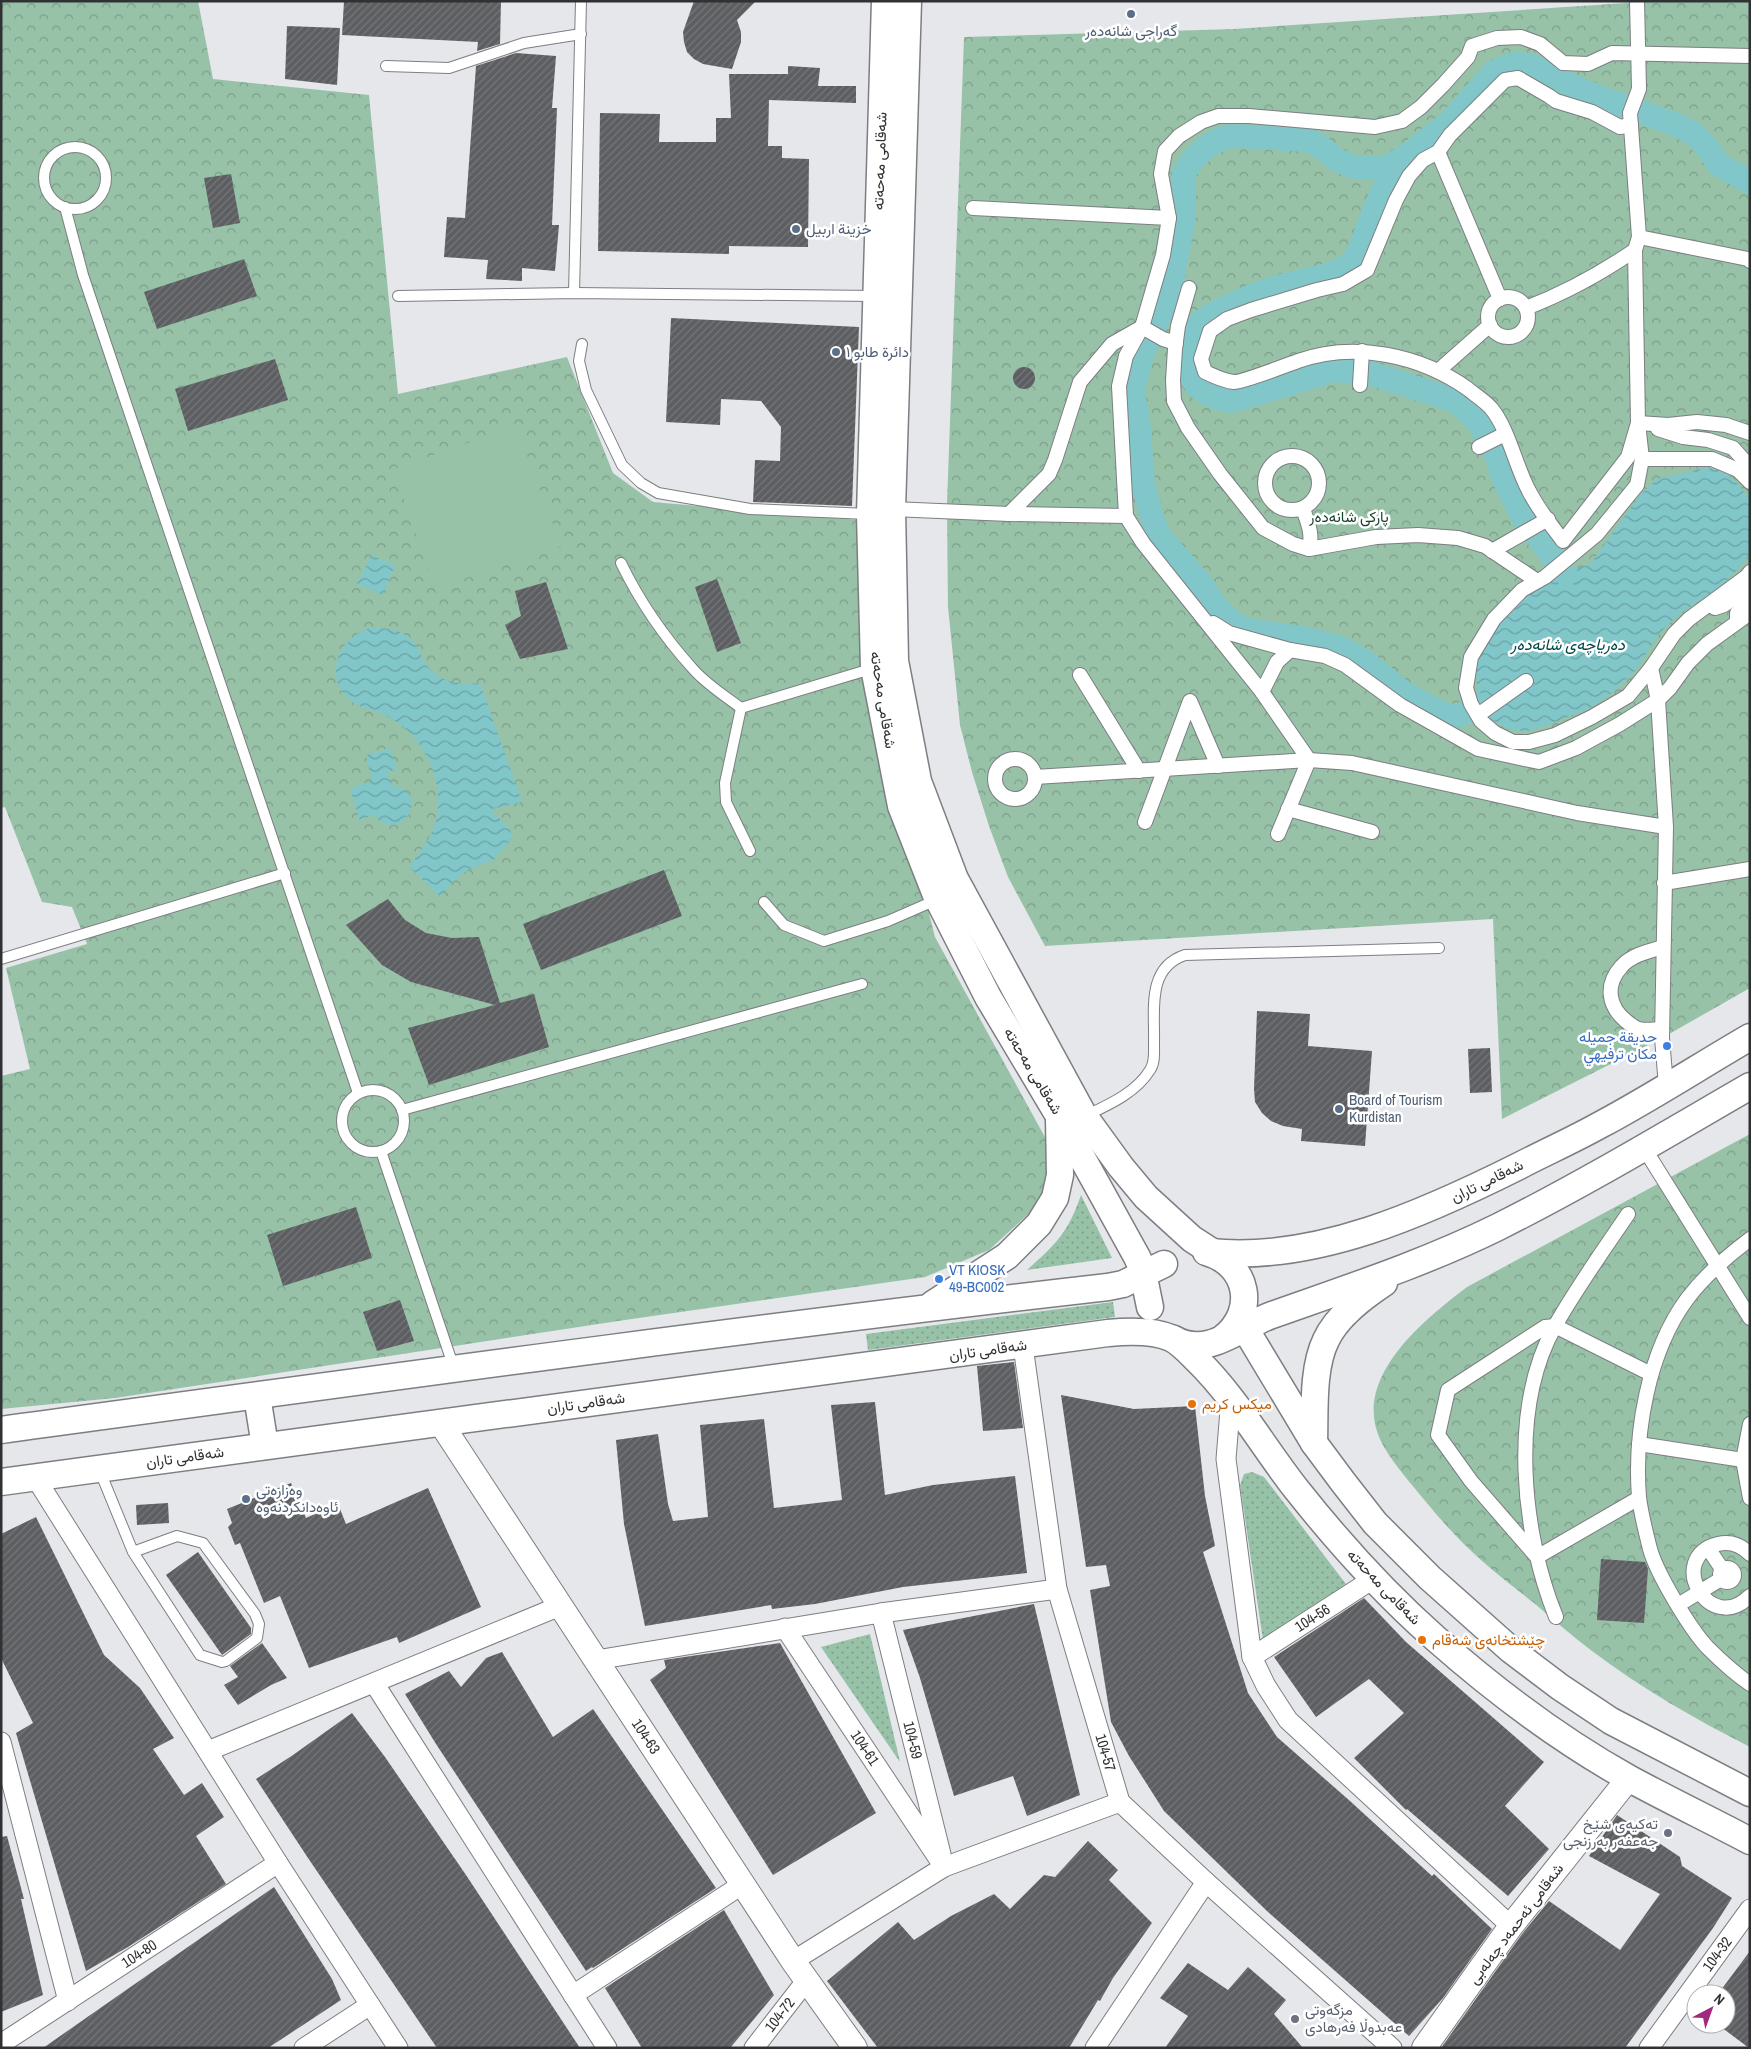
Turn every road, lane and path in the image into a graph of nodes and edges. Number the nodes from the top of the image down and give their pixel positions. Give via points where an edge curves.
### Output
1 (581, 1) edge
2 (885, 1) edge
3 (908, 1) edge
4 (1637, 1) edge
5 (581, 34) junction
6 (1638, 54) junction
7 (1750, 56) edge
8 (386, 66) dead end
9 (1630, 119) junction
10 (1438, 152) junction
11 (65, 208) junction
12 (973, 208) dead end
13 (1168, 218) junction
14 (1637, 243) junction
15 (1749, 259) edge
16 (1189, 288) dead end
17 (574, 293) junction
18 (398, 296) dead end
19 (876, 296) junction
20 (1500, 299) junction
21 (1526, 308) junction
22 (1490, 325) junction
23 (1142, 327) junction
24 (1170, 341) junction
25 (582, 344) dead end
26 (1362, 351) junction
27 (1438, 371) junction
28 (1360, 385) dead end
29 (1638, 423) junction
30 (1750, 432) edge
31 (1505, 434) junction
32 (1479, 447) dead end
33 (1642, 459) junction
34 (1750, 467) edge
35 (1750, 482) edge
36 (1303, 509) junction
37 (881, 511) junction
38 (1009, 514) junction
39 (1126, 516) junction
40 (1548, 519) junction
41 (1309, 549) junction
42 (1492, 551) junction
43 (621, 563) dead end
44 (1750, 572) edge
45 (1541, 579) junction
46 (1750, 587) edge
47 (1750, 600) edge
48 (1708, 605) junction
49 (1750, 613) edge
50 (1204, 617) junction
51 (1737, 623) junction
52 (1290, 650) junction
53 (874, 668) junction
54 (1651, 668) junction
55 (1080, 675) dead end
56 (1526, 681) dead end
57 (1262, 692) junction
58 (1658, 700) junction
59 (741, 708) junction
60 (1477, 713) junction
61 (1309, 760) junction
62 (1218, 766) junction
63 (1164, 769) junction
64 (1139, 771) junction
65 (1035, 777) dead end
66 (1288, 809) junction
67 (1145, 822) dead end
68 (1666, 827) junction
69 (1372, 832) dead end
70 (1278, 834) dead end
71 (750, 851) dead end
72 (1750, 857) edge
73 (1744, 870) edge
74 (285, 873) junction
75 (1664, 883) junction
76 (936, 895) junction
77 (764, 902) dead end
78 (1663, 947) junction
79 (1439, 948) dead end
80 (1, 959) edge
81 (862, 984) dead end
82 (1662, 1029) junction
83 (1750, 1038) edge
84 (1666, 1086) junction
85 (1750, 1086) edge
86 (358, 1093) junction
87 (402, 1110) junction
88 (1072, 1116) junction
89 (1644, 1148) junction
90 (381, 1151) junction
91 (1628, 1214) dead end
92 (1750, 1239) edge
93 (1212, 1254) junction
94 (1716, 1265) junction
95 (1410, 1266) junction
96 (1154, 1269) junction
97 (928, 1307) junction
98 (1245, 1317) junction
99 (1750, 1318) edge
100 (1555, 1326) junction
101 (1171, 1338) junction
102 (1023, 1346) junction
103 (454, 1369) junction
104 (1651, 1374) junction
105 (257, 1396) junction
106 (1231, 1398) junction
107 (440, 1422) junction
108 (1750, 1424) edge
109 (1, 1430) edge
110 (1314, 1443) junction
111 (1639, 1444) junction
112 (265, 1446) junction
113 (1742, 1460) junction
114 (98, 1468) junction
115 (35, 1477) junction
116 (1, 1482) edge
117 (1639, 1498) junction
118 (1750, 1498) edge
119 (1708, 1548) junction
120 (134, 1552) junction
121 (1750, 1554) edge
122 (1537, 1557) junction
123 (1750, 1558) edge
124 (1727, 1575) junction
125 (1373, 1579) junction
126 (1056, 1589) junction
127 (1698, 1592) junction
128 (1748, 1598) edge
129 (1678, 1605) junction
130 (560, 1606) junction
131 (882, 1612) junction
132 (1556, 1617) dead end
133 (785, 1628) junction
134 (1252, 1657) junction
135 (596, 1660) junction
136 (374, 1683) junction
137 (1750, 1684) edge
138 (1, 1742) edge
139 (208, 1751) junction
140 (1629, 1778) junction
141 (1750, 1794) edge
142 (1120, 1802) junction
143 (1750, 1841) edge
144 (278, 1863) junction
145 (944, 1867) junction
146 (1206, 1882) junction
147 (743, 1884) junction
148 (1750, 1909) edge
149 (1512, 1926) junction
150 (800, 1971) junction
151 (573, 1995) junction
152 (68, 2001) junction
153 (370, 2005) junction
154 (1, 2044) edge
155 (304, 2048) edge
156 (398, 2048) edge
157 (607, 2048) edge
158 (754, 2048) edge
159 (855, 2048) edge
160 (1095, 2048) edge
161 (1392, 2048) edge
162 (1424, 2048) edge
163 (1649, 2048) edge

1 - 5 lane
2 - 19 main road, شەقامی مەحەتە
3 - 37 main road, شەقامی مەحەتە
4 - 6 street
5 - 8 lane via 524,43 449,68
5 - 17 lane
6 - 7 street
6 - 9 street via 1639,89
6 - 13 street via 1612,53 1588,64 1563,63 1540,44 1521,37 1497,38 1472,46 1468,57 1443,86 1402,120 1375,127 1218,116 1179,136 1165,151 1161,174
9 - 10 street via 1620,127 1592,112 1556,101 1518,78 1505,80 1450,134
9 - 14 street
10 - 20 street
10 - 26 street via 1423,160 1409,176 1367,270 1343,284 1227,319 1210,331 1201,358 1205,372 1235,382 1325,354
11 - 11 lane via 84,208 93,204 104,188 106,178 100,160 84,148 65,148 56,153 45,168 45,187 50,196
11 - 74 lane via 83,275
12 - 13 street
13 - 23 street via 1163,255
14 - 15 street
14 - 21 street via 1602,272 1560,295
14 - 29 street
16 - 24 street
17 - 18 lane
17 - 19 lane
19 - 37 main road, شەقامی مەحەتە
20 - 21 street via 1512,297
20 - 22 street via 1491,308
21 - 22 street via 1528,320 1517,335 1505,337
22 - 27 street
23 - 24 street
23 - 38 street via 1112,344 1080,382 1049,474
23 - 39 street via 1126,356 1119,386
24 - 41 street via 1174,401 1188,428 1263,528
25 - 37 lane via 579,361 586,390 622,465 641,483 658,493 750,510
26 - 27 street
26 - 28 street
27 - 31 street via 1490,407
29 - 30 street via 1668,425 1697,422
29 - 33 street
29 - 34 street via 1733,448
29 - 40 street via 1628,457 1563,541
31 - 32 street
31 - 40 street via 1528,490
33 - 35 street via 1712,459 1738,470
33 - 45 street via 1638,485 1597,534
36 - 36 street via 1285,510 1269,499 1265,480 1267,471 1281,458 1299,456 1318,473 1319,490 1310,505
36 - 41 street via 1312,539
37 - 38 street
37 - 53 main road, شەقامی مەحەتە
37 - 88 main road, شەقامی مەحەتە via 895,662 918,781 955,878
38 - 39 street
39 - 50 street via 1143,543
40 - 42 street
41 - 42 street via 1376,537 1418,535 1458,538
42 - 45 street
43 - 59 lane via 666,635 694,670
44 - 48 street
45 - 60 street via 1508,603 1494,619 1472,657 1466,688
46 - 48 street via 1716,609
47 - 51 street via 1737,613
48 - 54 street via 1674,634
49 - 51 street
50 - 52 street via 1229,633
50 - 57 street
51 - 58 street via 1707,644
52 - 57 street via 1277,662
52 - 58 street via 1325,656 1345,665 1400,705 1478,749 1539,762 1576,748
53 - 59 lane
53 - 76 main road, شەقامی مەحەتە via 901,806
54 - 58 street
54 - 60 street via 1628,696 1555,735 1529,742 1513,742 1495,733
55 - 64 street
56 - 60 street
57 - 61 street
58 - 68 street
59 - 71 lane via 725,783 726,802
61 - 62 street
61 - 66 street
61 - 68 street via 1352,763 1577,813
62 - 63 street
62 - 63 street via 1190,701
63 - 64 street
63 - 67 street
64 - 65 street
66 - 69 street
66 - 70 street
68 - 75 street
72 - 73 street
73 - 75 street
74 - 80 lane
74 - 86 lane
75 - 78 street
76 - 77 lane via 927,904 888,921 824,941 784,925
76 - 88 main road, شەقامی مەحەتە via 988,997
78 - 82 street
78 - 82 street via 1645,952 1622,966 1609,996 1612,1006 1631,1026 1644,1030
79 - 88 lane via 1186,955 1177,958 1162,970 1155,988 1151,1070 1134,1089 1112,1103
81 - 87 lane
82 - 84 street
83 - 84 main road, شەقامی تاران
84 - 93 main road, شەقامی تاران via 1600,1125 1420,1213 1326,1242 1254,1254
85 - 89 main road
86 - 87 lane via 378,1090 388,1094
86 - 90 lane via 344,1108 342,1118 346,1137 361,1150
87 - 90 lane via 404,1120 398,1140
88 - 93 main road, شەقامی مەحەتە via 1182,1232
88 - 96 main road, شەقامی مەحەتە via 1137,1257
88 - 97 main road via 1055,1198 1039,1224 1007,1256
89 - 94 street
89 - 95 main road via 1498,1226
90 - 103 lane
91 - 100 street
92 - 94 street
93 - 96 main road via 1185,1252
93 - 98 main road via 1234,1270 1242,1284
94 - 99 street
94 - 104 street via 1687,1299 1671,1326
95 - 98 main road via 1270,1316
95 - 110 main road via 1366,1295 1335,1324 1326,1340 1318,1360
96 - 97 main road via 1123,1284 1108,1287
96 - 101 main road, شەقامی مەحەتە via 1150,1306 1155,1321
97 - 103 main road
98 - 101 main road via 1223,1338 1209,1344 1193,1346
98 - 110 main road via 1264,1363
100 - 104 street
100 - 122 street via 1533,1380 1524,1445 1524,1473
100 - 122 street via 1545,1328 1448,1390 1438,1435 1471,1481
101 - 102 main road, شەقامی تاران via 1124,1331
101 - 106 main road, شەقامی مەحەتە via 1200,1362
102 - 107 main road, شەقامی تاران
102 - 126 street, 104-57
103 - 105 main road
104 - 111 street
105 - 109 main road
105 - 112 main road
106 - 125 main road, شەقامی مەحەتە via 1295,1488
106 - 134 street via 1226,1460
107 - 112 main road, شەقامی تاران
107 - 130 street, 104-63
108 - 113 street
110 - 141 main road via 1375,1523 1430,1578 1512,1650 1611,1721
111 - 113 street
111 - 117 street
112 - 114 main road, شەقامی تاران
113 - 118 street
114 - 115 main road, شەقامی تاران
114 - 120 lane
115 - 116 main road, شەقامی تاران
115 - 139 street
117 - 122 street
117 - 129 street via 1651,1550
119 - 121 street via 1727,1542
119 - 124 street
119 - 127 street via 1699,1556 1693,1571
120 - 120 lane via 200,1655 226,1661 257,1638 259,1624 255,1614 203,1543 177,1536
122 - 132 street
123 - 124 street
124 - 127 street
124 - 128 street
125 - 134 street, 104-56
125 - 140 main road, شەقامی مەحەتە via 1501,1694 1560,1736
126 - 131 street
126 - 142 street, 104-57
127 - 128 street via 1718,1607 1734,1606
127 - 129 street
129 - 137 street via 1708,1648
130 - 135 street, 104-63
130 - 136 street
131 - 133 street
131 - 145 street, 104-59
133 - 135 street
133 - 145 street, 104-61
134 - 149 street via 1288,1720
135 - 147 street, 104-63
136 - 139 street
136 - 151 street
138 - 152 street
139 - 144 street
140 - 143 main road, شەقامی مەحەتە
140 - 149 street, شەقامی ئەحمەد چەلەبی
142 - 145 street, 104-72
142 - 146 street
144 - 152 street, 104-80
144 - 153 street
145 - 150 street, 104-72
146 - 160 street
146 - 161 street
147 - 150 street, 104-63
147 - 151 street
148 - 163 street, 104-32
149 - 162 street, شەقامی ئەحمەد چەلەبی
150 - 158 street, 104-72
150 - 159 street, 104-63
151 - 157 street
152 - 154 street, 104-80
153 - 155 street
153 - 156 street

